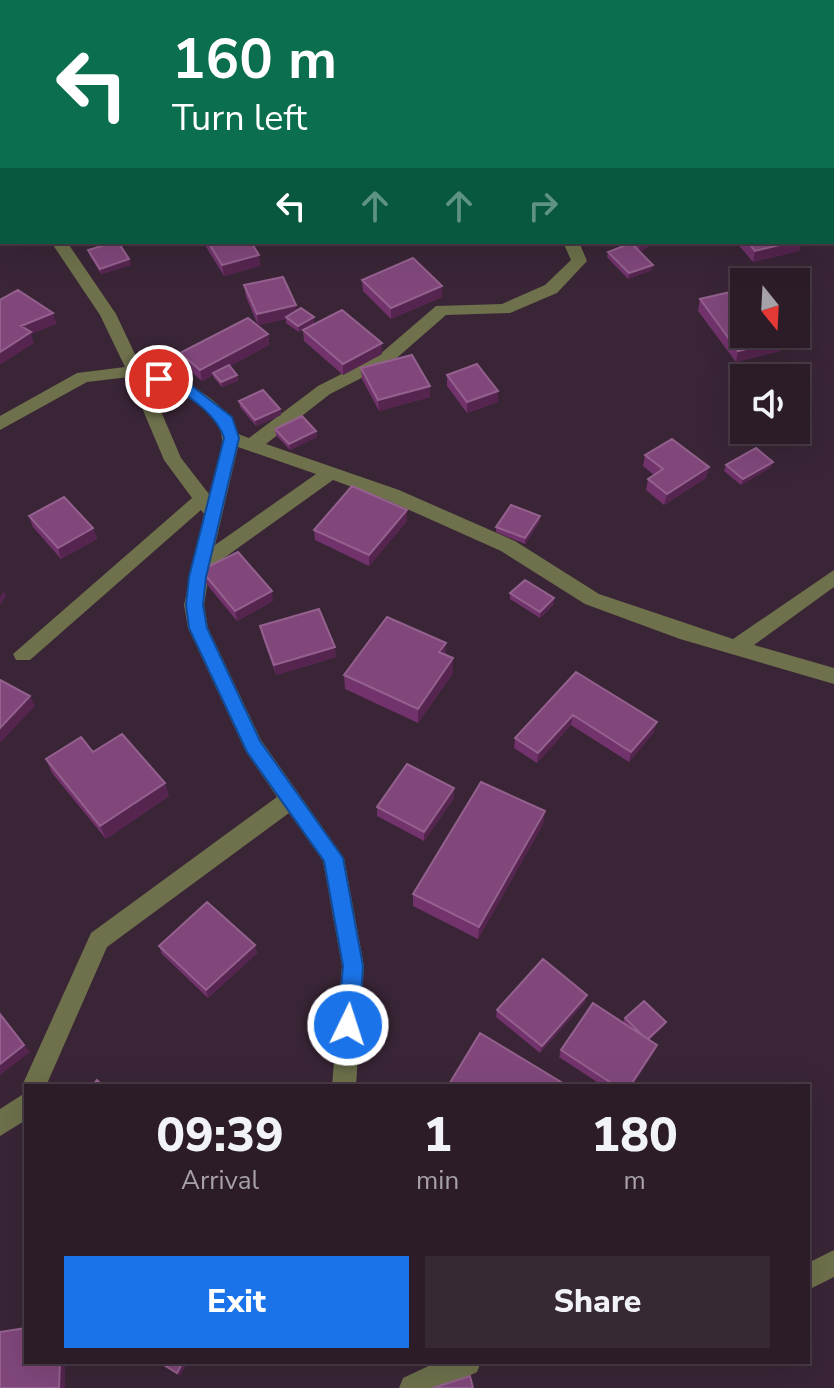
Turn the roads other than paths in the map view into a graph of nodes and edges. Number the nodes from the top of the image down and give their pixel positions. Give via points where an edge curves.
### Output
1 (60, 244) edge
2 (572, 244) edge
3 (135, 371) junction
4 (0, 424) edge
5 (231, 438) junction
6 (252, 445) junction
7 (329, 474) junction
8 (208, 506) junction
9 (201, 564) junction
10 (834, 577) edge
11 (735, 648) junction
12 (23, 654) dead end
13 (834, 676) edge
14 (291, 799) junction
15 (35, 1084) edge
16 (344, 1084) edge
17 (24, 1106) edge
18 (0, 1124) edge
19 (834, 1263) edge
20 (810, 1276) edge
21 (463, 1364) edge
22 (413, 1388) edge

1 - 3 street via 108,314
2 - 6 street via 579,261 551,289 504,309 442,310 385,359 324,390
3 - 4 street via 83,377
3 - 5 street via 183,387 214,408 227,421
3 - 8 street via 173,460
5 - 6 street
5 - 8 street
6 - 7 street
7 - 9 street
7 - 11 street via 393,495 508,546 592,599
8 - 9 street
8 - 12 street
9 - 14 street via 194,605 198,628 253,746
10 - 11 street
11 - 13 street
14 - 15 street via 99,940
14 - 16 street via 333,858 353,966
17 - 18 street
19 - 20 street
21 - 22 street

